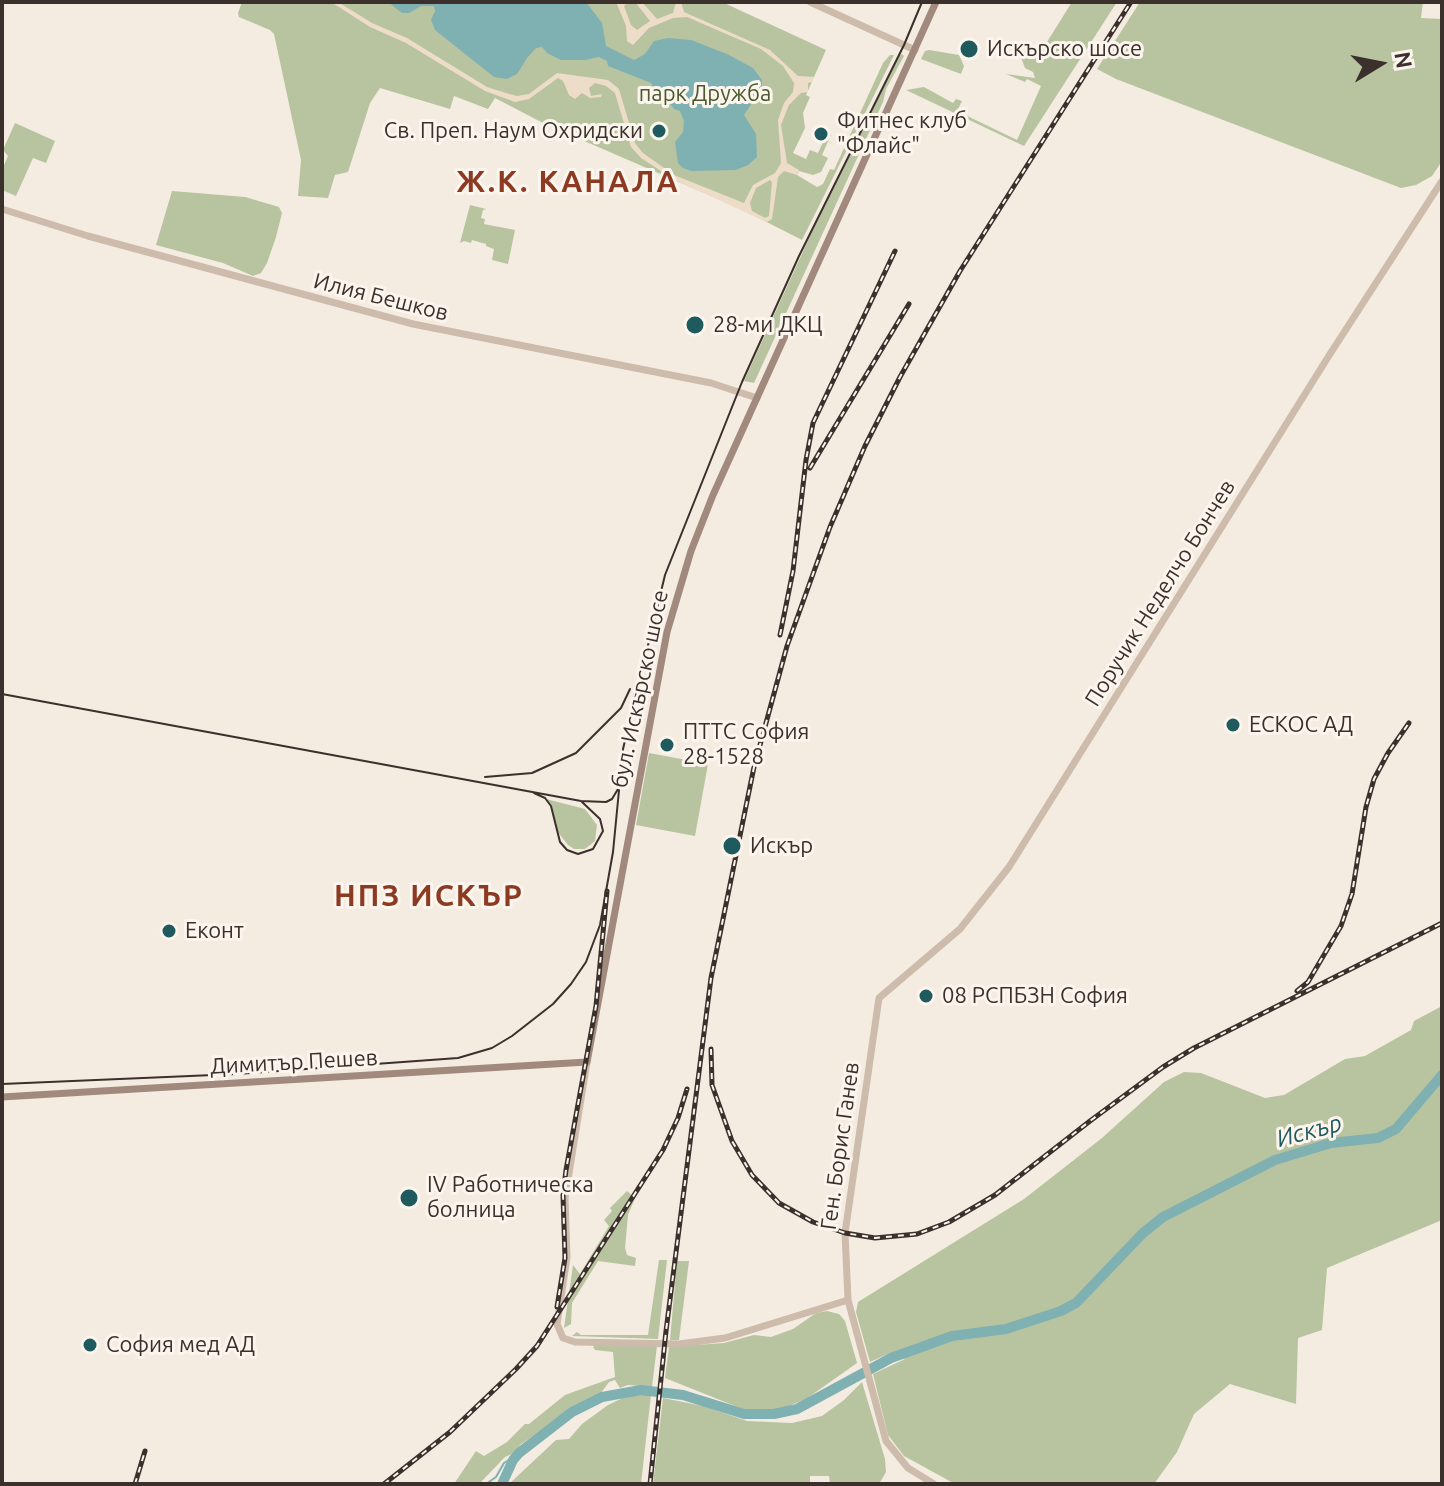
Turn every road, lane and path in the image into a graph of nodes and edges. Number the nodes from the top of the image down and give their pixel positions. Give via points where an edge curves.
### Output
1 (810, 2) edge
2 (936, 2) edge
3 (915, 50) junction
4 (1442, 181) edge
5 (2, 209) edge
6 (757, 398) junction
7 (879, 998) joint
8 (587, 1062) junction
9 (2, 1097) edge
10 (848, 1300) junction
11 (934, 1484) edge

1 - 3 street
2 - 3 main road, бул. Искърско шосе
3 - 6 main road, бул. Искърско шосе
4 - 7 street, Поручик Неделчо Бончев via 1009,867 960,929
5 - 6 street, Илия Бешков via 403,322 702,381
6 - 8 main road, бул. Искърско шосе via 691,551 667,632
7 - 10 street, Ген. Борис Ганев via 845,1233
8 - 9 main road, Димитър Пешев
8 - 10 street, бул. Искърско шосе via 566,1187 567,1257 557,1324 563,1338 725,1338
10 - 11 street, Ген. Борис Ганев via 886,1441 899,1460

